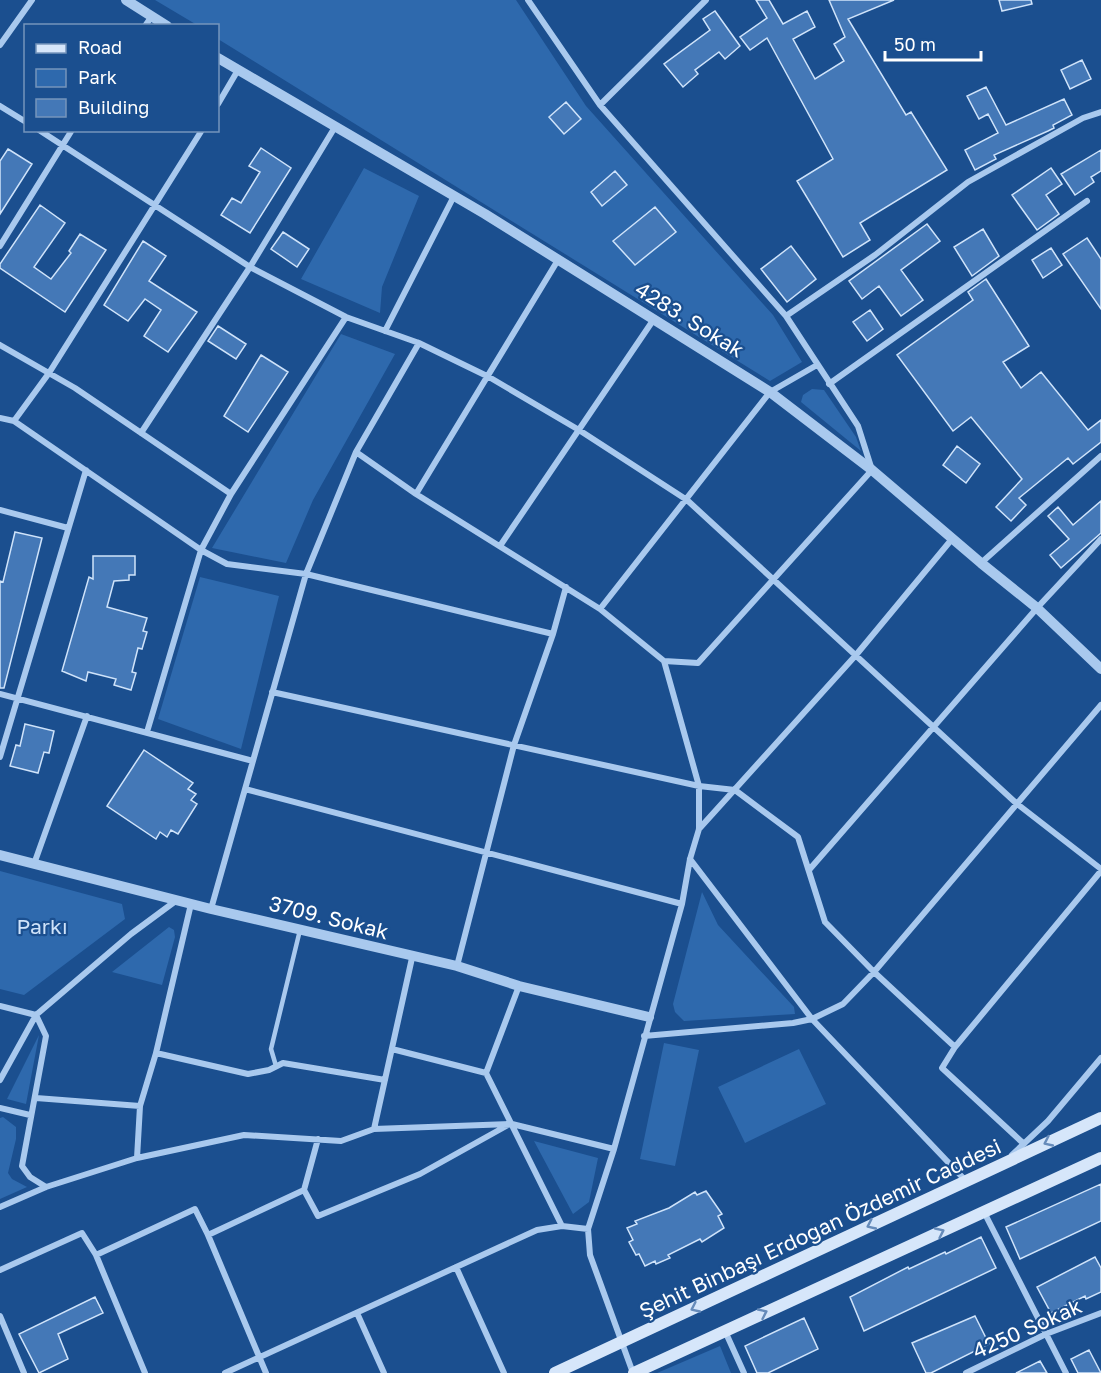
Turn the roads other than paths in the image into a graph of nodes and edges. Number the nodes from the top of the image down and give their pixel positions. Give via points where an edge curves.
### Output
1 (32, 0) edge
2 (126, 0) edge
3 (528, 0) edge
4 (706, 0) edge
5 (148, 21) edge
6 (0, 45) edge
7 (219, 59) edge
8 (238, 70) junction
9 (219, 102) edge
10 (600, 105) junction
11 (0, 106) edge
12 (1101, 112) edge
13 (24, 121) edge
14 (335, 127) junction
15 (42, 132) edge
16 (71, 132) edge
17 (201, 132) edge
18 (62, 145) junction
19 (454, 196) junction
20 (1087, 201) dead end
21 (156, 206) junction
22 (0, 246) edge
23 (558, 260) junction
24 (250, 267) junction
25 (786, 316) junction
26 (346, 317) junction
27 (654, 319) junction
28 (385, 331) junction
29 (419, 343) junction
30 (0, 345) edge
31 (817, 365) junction
32 (49, 373) junction
33 (489, 376) junction
34 (829, 384) junction
35 (770, 392) junction
36 (0, 418) edge
37 (14, 421) junction
38 (579, 430) junction
39 (141, 433) junction
40 (356, 452) junction
41 (1101, 456) edge
42 (86, 470) junction
43 (872, 470) junction
44 (416, 494) junction
45 (231, 495) junction
46 (687, 500) junction
47 (0, 510) edge
48 (68, 528) junction
49 (952, 539) junction
50 (1101, 539) edge
51 (500, 546) junction
52 (201, 550) junction
53 (981, 563) junction
54 (306, 574) junction
55 (772, 578) junction
56 (566, 587) junction
57 (1037, 608) junction
58 (600, 609) junction
59 (553, 634) junction
60 (856, 655) junction
61 (664, 661) junction
62 (1101, 669) edge
63 (272, 692) junction
64 (0, 694) edge
65 (16, 697) junction
66 (1101, 705) edge
67 (87, 716) junction
68 (935, 728) junction
69 (147, 732) junction
70 (514, 745) junction
71 (0, 757) edge
72 (253, 761) junction
73 (699, 786) junction
74 (245, 789) junction
75 (735, 790) junction
76 (1016, 803) junction
77 (699, 829) junction
78 (487, 854) junction
79 (0, 855) edge
80 (690, 859) junction
81 (34, 864) junction
82 (809, 870) junction
83 (1101, 870) edge
84 (177, 900) junction
85 (191, 904) junction
86 (682, 904) junction
87 (211, 909) junction
88 (300, 930) junction
89 (412, 957) junction
90 (457, 966) junction
91 (874, 972) junction
92 (519, 986) junction
93 (0, 1006) edge
94 (36, 1016) junction
95 (649, 1017) junction
96 (812, 1019) junction
97 (644, 1035) junction
98 (955, 1047) junction
99 (392, 1049) junction
100 (156, 1053) junction
101 (1101, 1058) edge
102 (276, 1066) junction
103 (486, 1073) junction
104 (0, 1080) edge
105 (385, 1080) junction
106 (36, 1098) junction
107 (140, 1106) junction
108 (0, 1108) edge
109 (30, 1115) junction
110 (1101, 1118) edge
111 (512, 1124) junction
112 (374, 1129) junction
113 (318, 1139) junction
114 (1024, 1144) junction
115 (614, 1149) junction
116 (137, 1158) junction
117 (1101, 1158) edge
118 (1002, 1164) junction
119 (966, 1181) junction
120 (46, 1187) junction
121 (304, 1190) junction
122 (0, 1207) edge
123 (984, 1212) junction
124 (562, 1226) junction
125 (588, 1229) junction
126 (208, 1235) junction
127 (96, 1255) junction
128 (456, 1267) junction
129 (0, 1270) edge
130 (357, 1312) junction
131 (1101, 1313) edge
132 (0, 1316) edge
133 (725, 1331) junction
134 (1046, 1334) junction
135 (622, 1342) junction
136 (259, 1357) junction
137 (24, 1373) edge
138 (145, 1373) edge
139 (225, 1373) edge
140 (266, 1373) edge
141 (384, 1373) edge
142 (504, 1373) edge
143 (555, 1373) edge
144 (634, 1373) edge
145 (744, 1373) edge
146 (966, 1373) edge
147 (1066, 1373) edge

1 - 6 street
2 - 5 street
3 - 10 street
4 - 10 street
7 - 8 street, 4283. Sokak
8 - 9 street
8 - 14 street, 4283. Sokak
10 - 25 street
11 - 13 street
12 - 25 street via 1083,118 968,182 875,255
14 - 19 street, 4283. Sokak
14 - 24 street
15 - 18 street
16 - 18 street
17 - 21 street
18 - 21 street
18 - 22 street
19 - 23 street, 4283. Sokak
19 - 28 street
20 - 34 street
21 - 24 street
21 - 32 street
23 - 27 street, 4283. Sokak
23 - 33 street
24 - 26 street
24 - 39 street
25 - 31 street
26 - 28 street
26 - 45 street
27 - 35 street, 4283. Sokak
27 - 38 street
28 - 29 street
29 - 33 street
29 - 40 street
30 - 32 street
31 - 34 street
31 - 35 street
32 - 37 street
32 - 39 street
33 - 38 street
33 - 44 street
34 - 43 street via 858,426
35 - 43 street, 4283. Sokak
35 - 46 street
36 - 37 street
37 - 42 street
38 - 46 street
38 - 51 street
39 - 45 street
40 - 44 street
40 - 54 street
41 - 53 street
42 - 48 street
42 - 52 street
43 - 49 street, 4283. Sokak
43 - 55 street
44 - 51 street
45 - 52 street
46 - 55 street
46 - 58 street
47 - 48 street
48 - 65 street
49 - 53 street, 4283. Sokak
49 - 60 street
50 - 57 street
51 - 56 street
52 - 54 street via 227,564
52 - 69 street
53 - 57 street, 4283. Sokak
54 - 59 street
54 - 63 street
55 - 60 street
55 - 61 street via 698,663
56 - 58 street
56 - 59 street
57 - 62 street, 4283. Sokak
57 - 68 street
58 - 61 street
59 - 70 street
60 - 68 street
60 - 75 street
61 - 73 street
63 - 70 street
63 - 72 street
64 - 65 street
65 - 67 street
65 - 71 street
66 - 76 street
67 - 69 street
67 - 81 street
68 - 76 street
68 - 82 street
69 - 72 street
70 - 73 street
70 - 78 street
72 - 74 street
73 - 75 street
73 - 77 street
74 - 78 street
74 - 87 street
75 - 77 street
75 - 82 street via 798,837
76 - 83 street
76 - 91 street
77 - 80 street
78 - 86 street
78 - 90 street
79 - 81 street, 3709. Sokak
80 - 86 street
80 - 96 street
81 - 84 street, 3709. Sokak
82 - 91 street via 825,922
83 - 98 street
84 - 85 street, 3709. Sokak
84 - 94 street
85 - 87 street, 3709. Sokak
85 - 100 street
86 - 95 street
87 - 88 street, 3709. Sokak
88 - 89 street, 3709. Sokak
88 - 102 lane via 272,1049
89 - 90 street, 3709. Sokak
89 - 99 street
90 - 92 street, 3709. Sokak
91 - 96 street via 843,1004
91 - 98 street
92 - 95 street, 3709. Sokak
92 - 103 street
93 - 94 street
94 - 104 street
94 - 106 street via 46,1036
95 - 97 street
96 - 97 street
96 - 119 street
97 - 115 street
98 - 114 street via 942,1068
99 - 103 street
99 - 105 street
100 - 102 street via 248,1074
100 - 107 street
101 - 114 street
102 - 105 street via 283,1063
103 - 111 street
105 - 112 street
106 - 107 street
106 - 109 street
107 - 116 street
108 - 109 street
109 - 120 street via 22,1166 30,1177
110 -> 118 main road, Şehit Binbaşı Erdoğan Özdemir Caddesi
111 - 112 street
111 - 115 street
111 - 121 street via 420,1174 318,1216
111 - 124 street
112 - 113 street via 341,1141
113 - 116 street via 243,1135
113 - 121 street
114 - 118 street
115 - 125 street
116 - 120 street
117 - 123 main road
118 - 119 main road, Şehit Binbaşı Erdoğan Özdemir Caddesi
119 -> 135 main road, Şehit Binbaşı Erdoğan Özdemir Caddesi
120 - 122 street
121 - 126 street
133 -> 123 main road
123 - 134 street
124 - 125 street
124 - 128 street via 537,1230
125 - 135 street via 590,1255
126 - 127 street via 195,1209
126 - 136 street
127 - 129 street via 82,1233
127 - 138 street
128 - 130 street
128 - 142 street
130 - 136 street
130 - 141 street
131 - 134 street, 4250 Sokak
132 - 137 street
133 - 144 main road
133 - 145 street
134 - 146 street, 4250 Sokak
134 - 147 street
135 - 143 main road, Şehit Binbaşı Erdoğan Özdemir Caddesi
135 - 144 street
136 - 139 street
136 - 140 street

